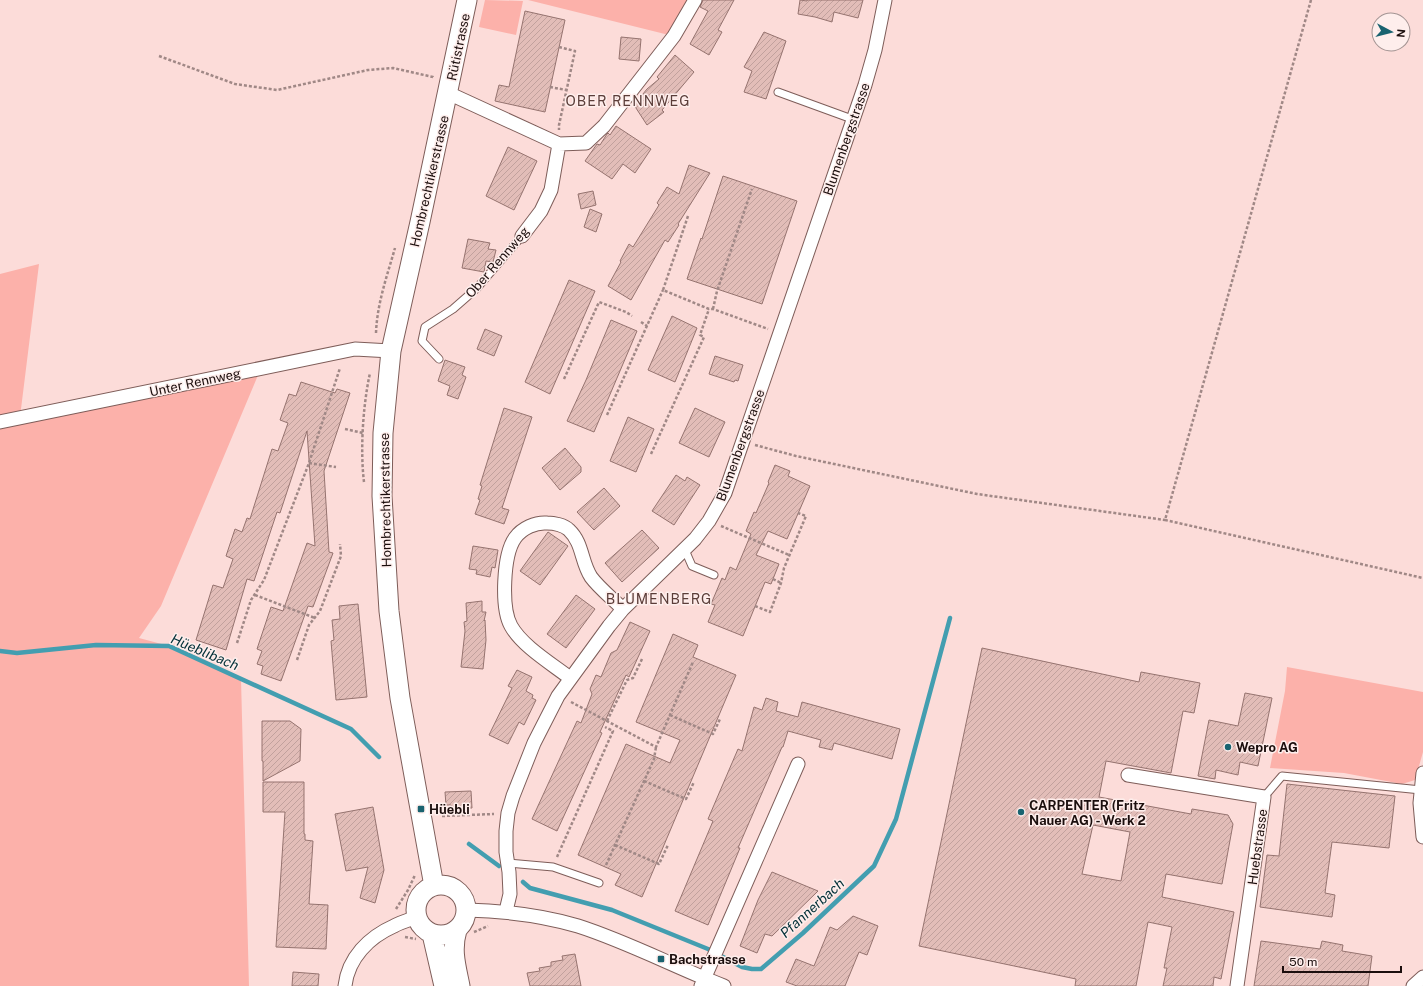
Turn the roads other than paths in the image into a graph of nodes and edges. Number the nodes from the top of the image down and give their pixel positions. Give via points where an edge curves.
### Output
1 (468, 0) edge
2 (695, 0) edge
3 (885, 0) edge
4 (778, 92) dead end
5 (448, 93) junction
6 (852, 119) junction
7 (559, 144) junction
8 (522, 236) joint
9 (391, 350) junction
10 (439, 360) dead end
11 (0, 422) edge
12 (685, 550) junction
13 (714, 575) dead end
14 (623, 609) junction
15 (570, 678) junction
16 (798, 764) dead end
17 (1423, 773) edge
18 (1128, 775) dead end
19 (1421, 790) junction
20 (1264, 797) junction
21 (1422, 803) edge
22 (1423, 837) edge
23 (508, 867) junction
24 (599, 883) dead end
25 (434, 886) junction
26 (467, 910) junction
27 (506, 911) junction
28 (417, 918) junction
29 (457, 930) junction
30 (432, 934) junction
31 (1423, 977) edge
32 (703, 982) edge
33 (345, 986) edge
34 (444, 986) edge
35 (460, 986) edge
36 (724, 986) edge
37 (1237, 986) edge
38 (1413, 986) edge

1 - 5 main road, Rütistrasse
2 - 7 street via 674,36 604,126 586,143
3 - 6 street, Blumenbergstrasse via 875,50
4 - 6 lane
5 - 7 street
5 - 9 main road, Hombrechtikerstrasse
6 - 12 street, Blumenbergstrasse via 725,492 709,521
7 - 8 street, Ober Rennweg via 551,190 541,211
8 - 10 lane, Ober Rennweg via 477,288 453,309 425,326 422,341
9 - 11 street, Unter Rennweg via 355,349
9 - 25 main road, Hombrechtikerstrasse via 382,465 389,611 400,698
12 - 13 lane via 692,566
12 - 14 street, Blumenbergstrasse
14 - 15 street, Blumenbergstrasse
14 - 15 street via 591,577 585,566 580,544 569,530 554,523 539,522 515,538 505,571 505,603 510,625 521,640
15 - 23 street, Blumenbergstrasse via 534,743 513,796 506,831
16 - 32 street
17 - 19 street
18 - 20 street, Huebstrasse
19 - 20 lane via 1282,776
19 - 21 street
20 - 37 street, Huebstrasse
21 - 22 street
23 - 24 lane via 553,867
23 - 27 street, Blumenbergstrasse via 510,894
25 - 26 main road via 450,886 456,890 466,902
25 - 28 main road via 421,895 417,906
26 - 27 street
26 - 29 main road via 466,918
27 - 32 street via 594,932
28 - 30 main road
28 - 33 street via 394,926 365,944 354,960
29 - 30 main road via 450,934
29 - 35 main road via 454,952
30 - 34 main road
31 - 38 street
32 - 36 street

